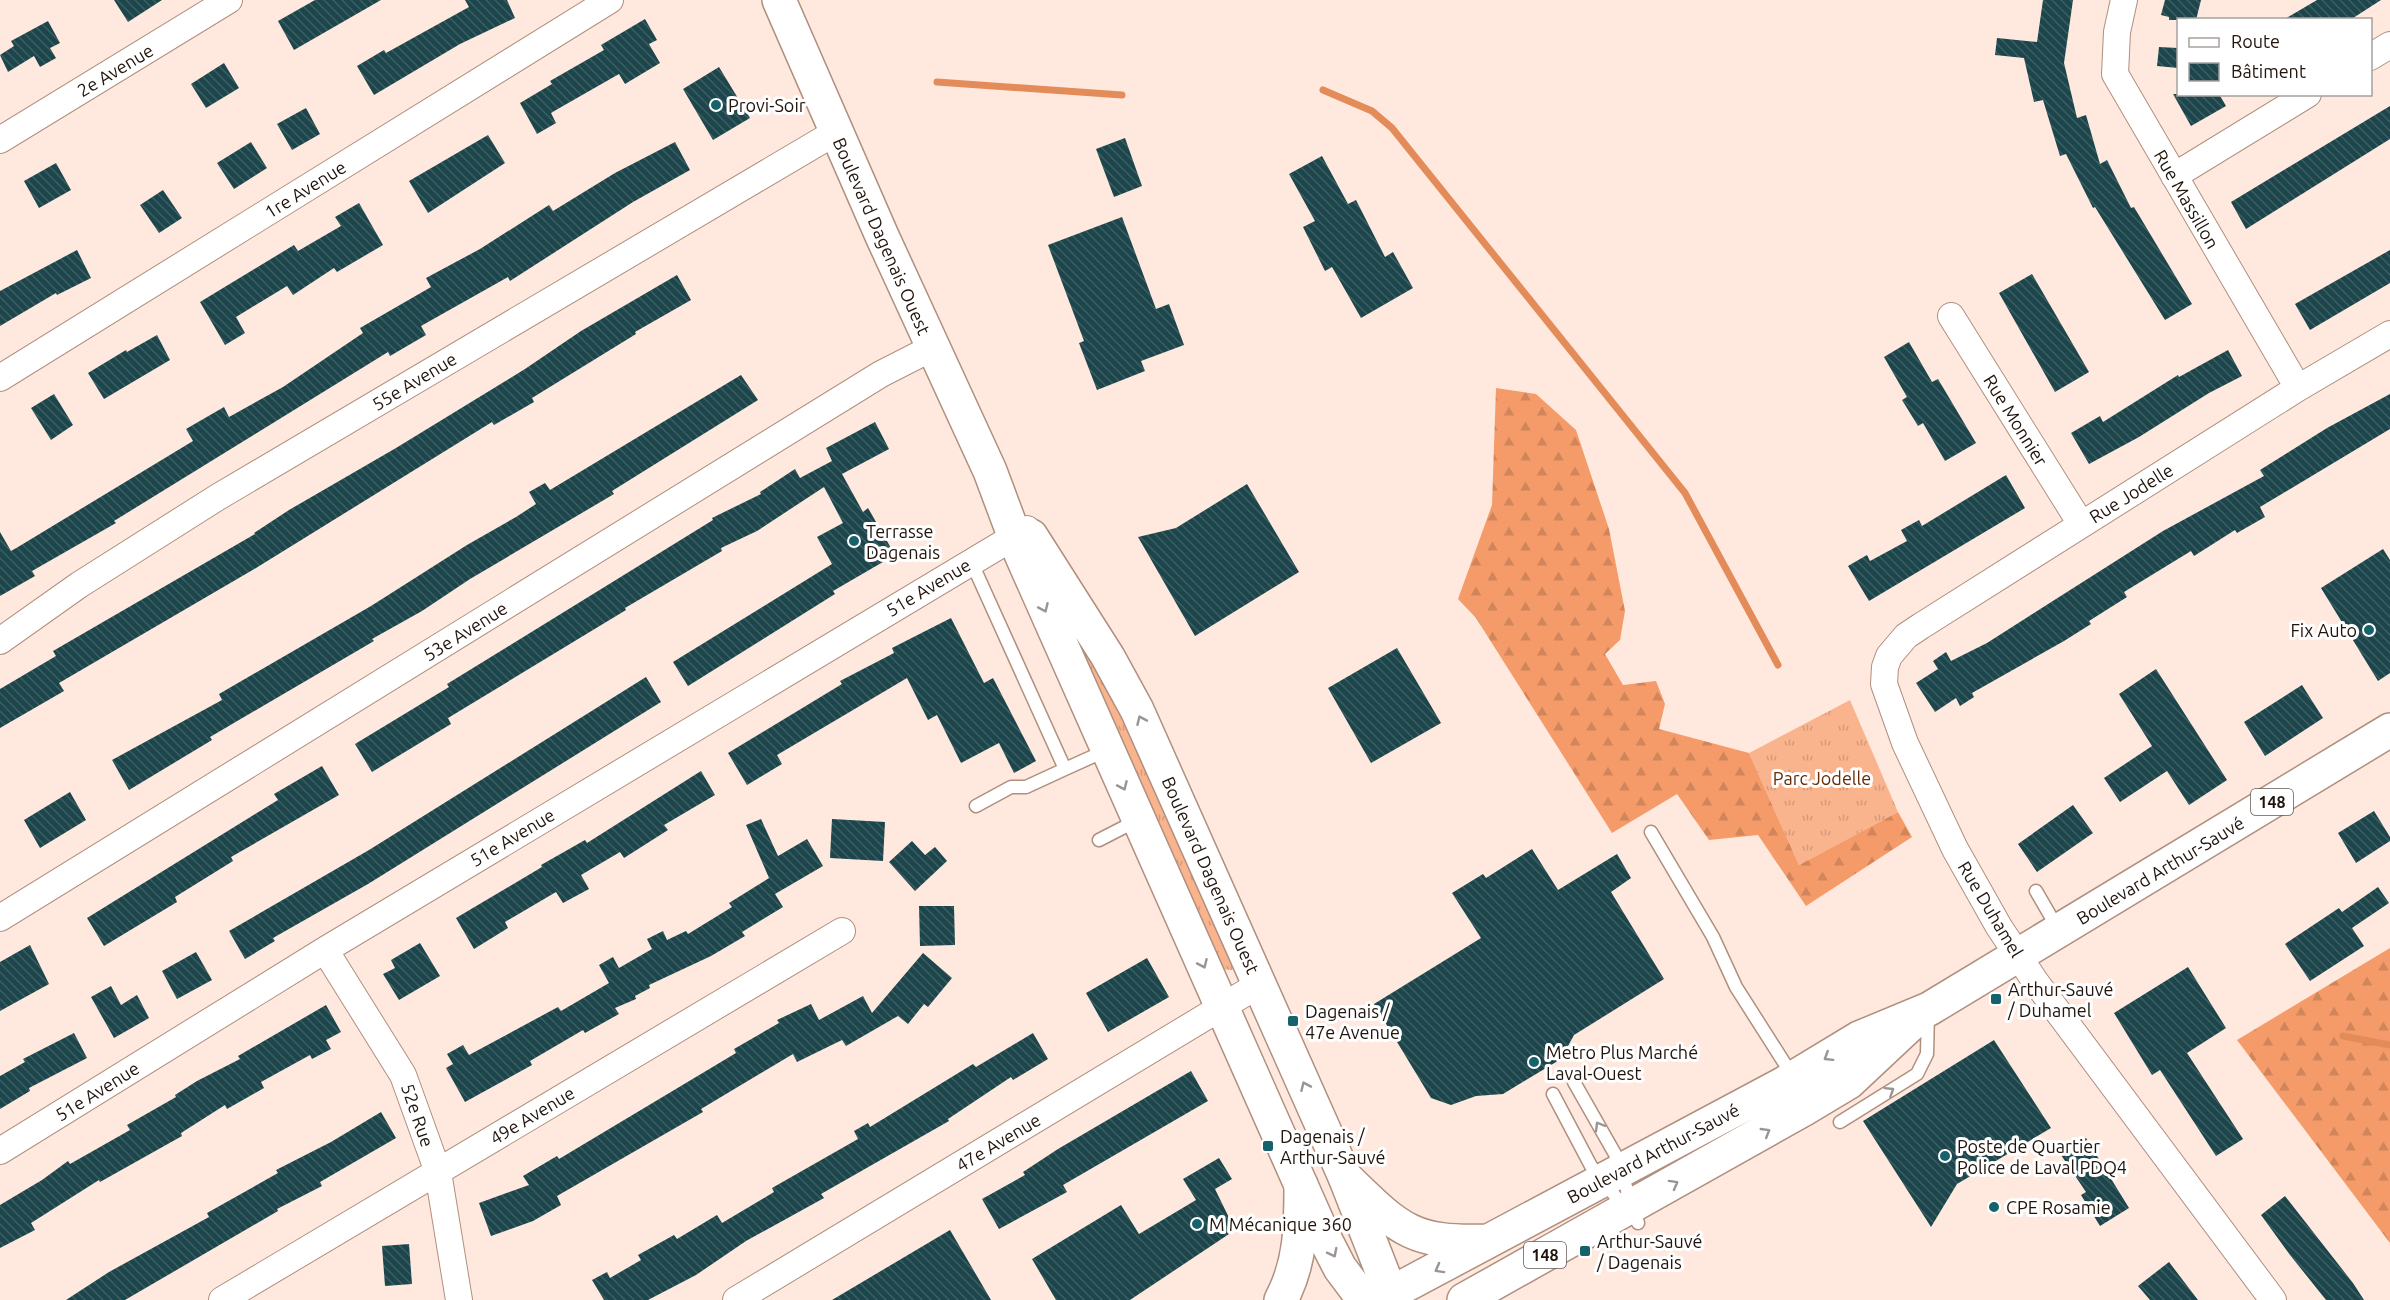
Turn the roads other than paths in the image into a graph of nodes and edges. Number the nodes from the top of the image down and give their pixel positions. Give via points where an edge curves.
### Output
1 (230, 0) edge
2 (610, 0) edge
3 (779, 0) edge
4 (2124, 0) edge
5 (2390, 45) edge
6 (2372, 56) edge
7 (2305, 96) edge
8 (836, 132) junction
9 (0, 140) edge
10 (2174, 176) junction
11 (1951, 316) dead end
12 (2390, 334) edge
13 (932, 348) junction
14 (0, 378) edge
15 (2298, 388) junction
16 (2081, 524) junction
17 (1020, 533) junction
18 (971, 561) junction
19 (0, 641) edge
20 (1885, 666) joint
21 (2390, 730) edge
22 (1107, 750) junction
23 (1065, 770) junction
24 (976, 806) dead end
25 (1138, 819) junction
26 (1652, 832) dead end
27 (1099, 840) dead end
28 (2036, 891) dead end
29 (0, 918) edge
30 (842, 931) dead end
31 (2059, 932) junction
32 (325, 950) junction
33 (2017, 955) junction
34 (1260, 984) junction
35 (1222, 1006) junction
36 (1574, 1082) dead end
37 (1816, 1093) junction
38 (1553, 1094) dead end
39 (0, 1151) edge
40 (438, 1172) junction
41 (1611, 1175) junction
42 (1345, 1177) junction
43 (1301, 1185) junction
44 (1629, 1208) junction
45 (1489, 1241) junction
46 (1380, 1299) edge
47 (222, 1300) edge
48 (459, 1300) edge
49 (736, 1300) edge
50 (1281, 1300) edge
51 (1464, 1300) edge
52 (2273, 1300) edge

1 - 9 street, 2e Avenue
2 - 14 street, 1re Avenue
3 - 8 main road, Boulevard Dagenais Ouest
4 - 10 street, Rue Massillon via 2117,32 2115,74
5 - 6 street
7 - 10 street
8 - 13 main road, Boulevard Dagenais Ouest
8 - 19 street, 55e Avenue via 218,497 79,585
10 - 15 street, Rue Massillon
11 - 16 street, Rue Monnier
12 - 15 street, Rue Jodelle
13 - 17 main road, Boulevard Dagenais Ouest
13 - 29 street, 53e Avenue via 871,381
15 - 16 street, Rue Jodelle
16 - 20 street, Rue Jodelle via 1906,636
17 - 18 street, 51e Avenue
17 -> 22 main road, Boulevard Dagenais Ouest
34 -> 17 main road, Boulevard Dagenais Ouest via 1120,678
18 - 23 lane
18 - 32 street, 51e Avenue
20 - 33 street, Rue Duhamel via 1886,696 1932,801
21 - 31 main road, Boulevard Arthur-Sauvé / 148
22 - 23 lane
22 -> 25 main road, Boulevard Dagenais Ouest
23 - 24 lane via 1026,787 1011,787
25 - 27 lane
25 -> 35 main road, Boulevard Dagenais Ouest
26 - 37 lane via 1713,937 1736,987 1785,1064
28 - 31 lane
30 - 40 street, 49e Avenue
31 - 33 main road, Boulevard Arthur-Sauvé / 148
32 - 39 street, 51e Avenue
32 - 40 street, 52e Rue via 403,1075
33 - 37 main road, Boulevard Arthur-Sauvé / 148 via 1929,1009 1849,1082
33 - 52 street, Rue Duhamel
34 - 35 street, 47e Avenue
42 -> 34 main road, Boulevard Dagenais Ouest
35 - 43 main road, Boulevard Dagenais Ouest
35 - 49 street, 47e Avenue
41 -> 36 lane via 1615,1154
37 - 41 main road, Boulevard Arthur-Sauvé / 148
44 -> 37 main road, Boulevard Arthur-Sauvé / 148 via 1744,1145
38 - 41 lane via 1591,1166
40 - 47 street, 49e Avenue
40 - 48 street, 52e Rue
41 - 44 lane
41 - 44 lane
41 - 45 main road, Boulevard Arthur-Sauvé / 148
42 - 45 main road via 1393,1222 1417,1235 1448,1242
42 - 46 main road, Boulevard Dagenais Ouest via 1382,1270
43 -> 46 main road, Boulevard Dagenais Ouest via 1340,1268
43 - 50 main road via 1299,1249
44 - 51 main road, Boulevard Arthur-Sauvé / 148
45 -> 46 main road, Boulevard Arthur-Sauvé / 148

